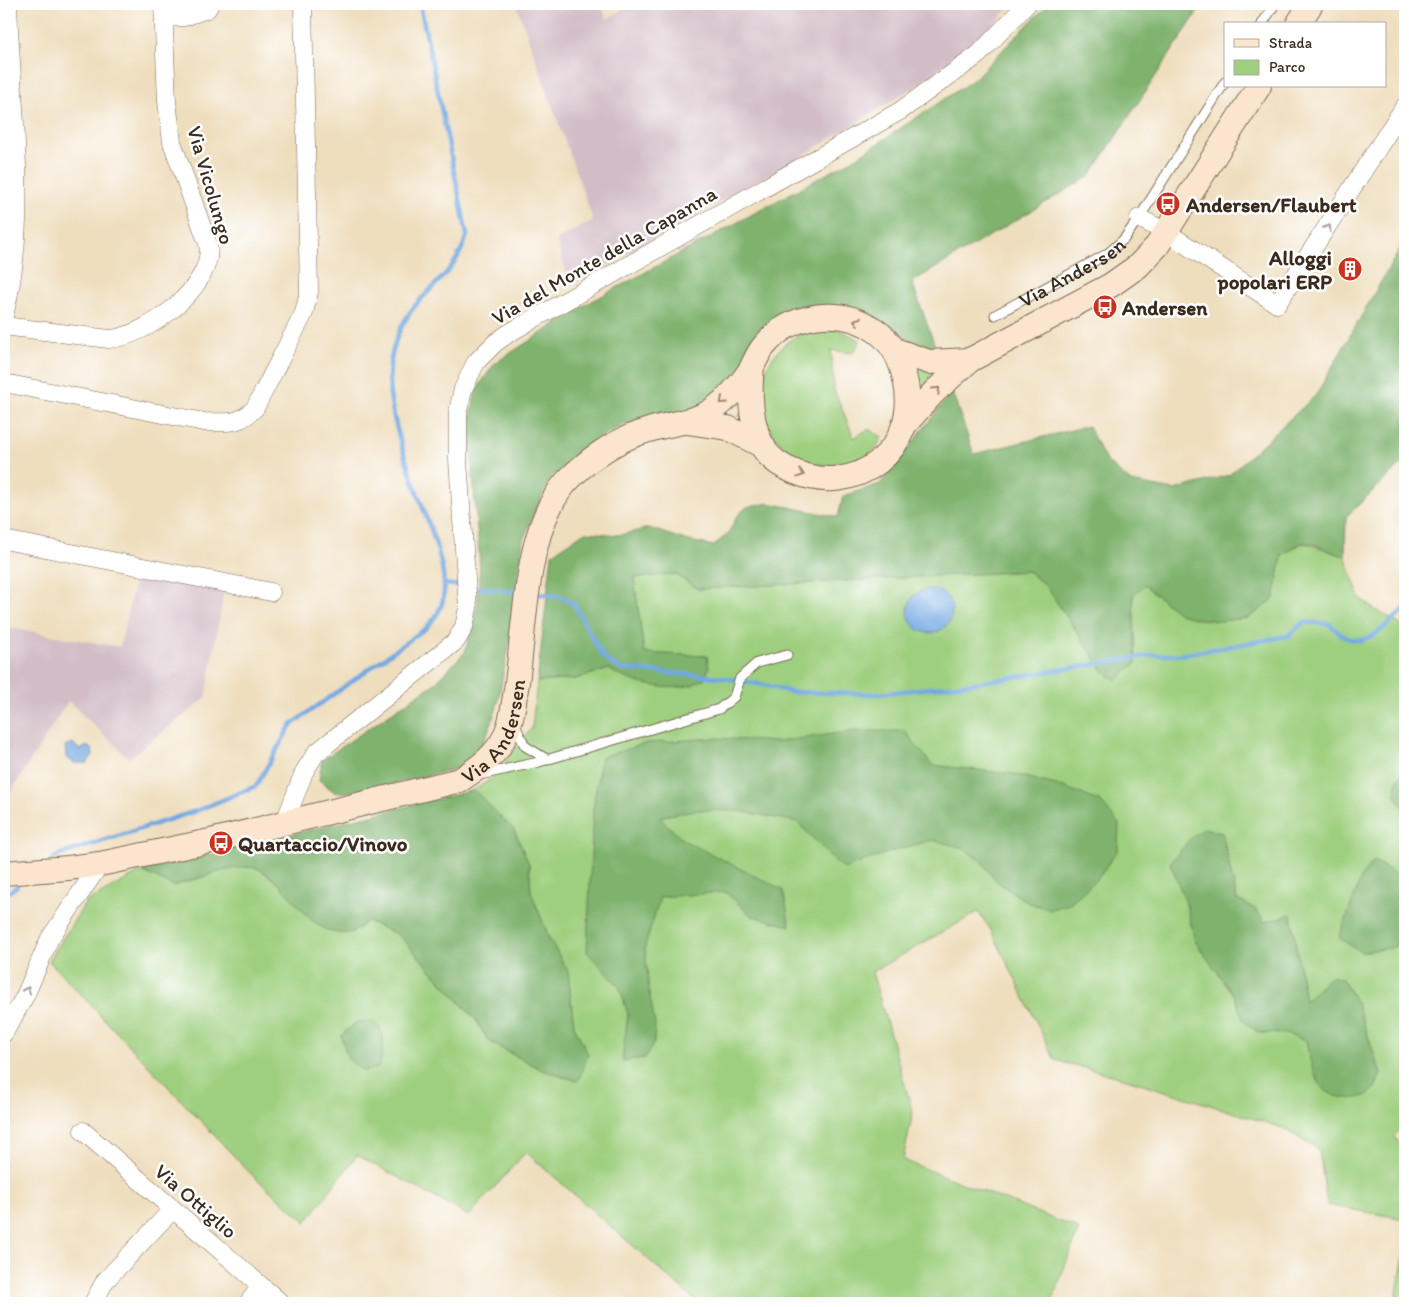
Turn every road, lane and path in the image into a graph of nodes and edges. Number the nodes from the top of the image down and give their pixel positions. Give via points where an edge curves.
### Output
1 (8, 4) edge
2 (210, 4) edge
3 (303, 4) edge
4 (1027, 4) edge
5 (1275, 4) edge
6 (1311, 4) edge
7 (163, 11) edge
8 (1263, 22) edge
9 (1299, 22) edge
10 (1224, 84) edge
11 (1258, 88) edge
12 (1405, 106) edge
13 (1139, 218) junction
14 (1166, 232) junction
15 (995, 315) dead end
16 (4, 316) edge
17 (4, 326) edge
18 (895, 350) junction
19 (970, 360) junction
20 (752, 367) junction
21 (4, 383) edge
22 (685, 422) junction
23 (906, 423) junction
24 (763, 446) junction
25 (4, 540) edge
26 (271, 592) dead end
27 (787, 655) dead end
28 (511, 717) junction
29 (548, 760) junction
30 (460, 780) junction
31 (286, 822) junction
32 (100, 864) junction
33 (4, 872) edge
34 (4, 1033) edge
35 (83, 1131) dead end
36 (172, 1210) junction
37 (261, 1287) junction
38 (1356, 1301) dead end
39 (93, 1303) edge
40 (248, 1303) edge
41 (281, 1303) edge
42 (1365, 1303) edge

1 - 16 street via 17,203 13,268
2 - 7 street via 207,9 184,17
3 - 21 street via 309,292 304,313 256,408 235,422 204,422
4 - 31 street, Via del Monte della Capanna via 978,55 900,111 509,333 484,352 468,377 458,411 466,618 456,640 316,753 304,772
5 - 8 lane
6 - 9 street
7 - 17 street, Via Vicolungo via 172,142 208,244 208,267 172,309 122,338
10 - 13 lane, Via Andersen
11 - 14 street, Via Andersen
14 -> 12 street via 1277,304
13 - 14 street, Via Andersen
13 - 15 lane, Via Andersen via 1124,239 1107,254
14 - 19 street, Via Andersen via 1151,254 1120,279
18 - 19 street, Via Andersen via 929,362
18 -> 20 street, Via Andersen via 885,338 862,323 837,316 816,316 777,333 764,346
18 - 23 street, Via Andersen via 907,390
23 -> 19 street, Via Andersen
20 -> 22 street, Via Andersen via 724,401
20 - 24 street, Via Andersen via 750,400
22 - 24 street, Via Andersen via 728,428
22 - 28 street, Via Andersen via 649,430 616,443 570,477 554,498 536,544
24 -> 23 street, Via Andersen via 780,464 802,475 826,480 846,478 881,460 896,444
25 - 26 street
27 - 29 lane via 757,663 739,682 734,698 719,709
28 - 29 lane via 525,746
28 - 30 street, Via Andersen via 504,739 496,750
29 - 30 lane
30 - 31 street, Via Andersen
31 - 32 street, Via Andersen
32 - 33 street, Via Andersen
34 -> 32 street via 25,996 50,938
35 - 36 street, Via Ottiglio
36 - 37 street, Via Ottiglio
36 - 39 street via 105,1281
37 - 40 street
37 - 41 street, Via Ottiglio
38 - 42 path

